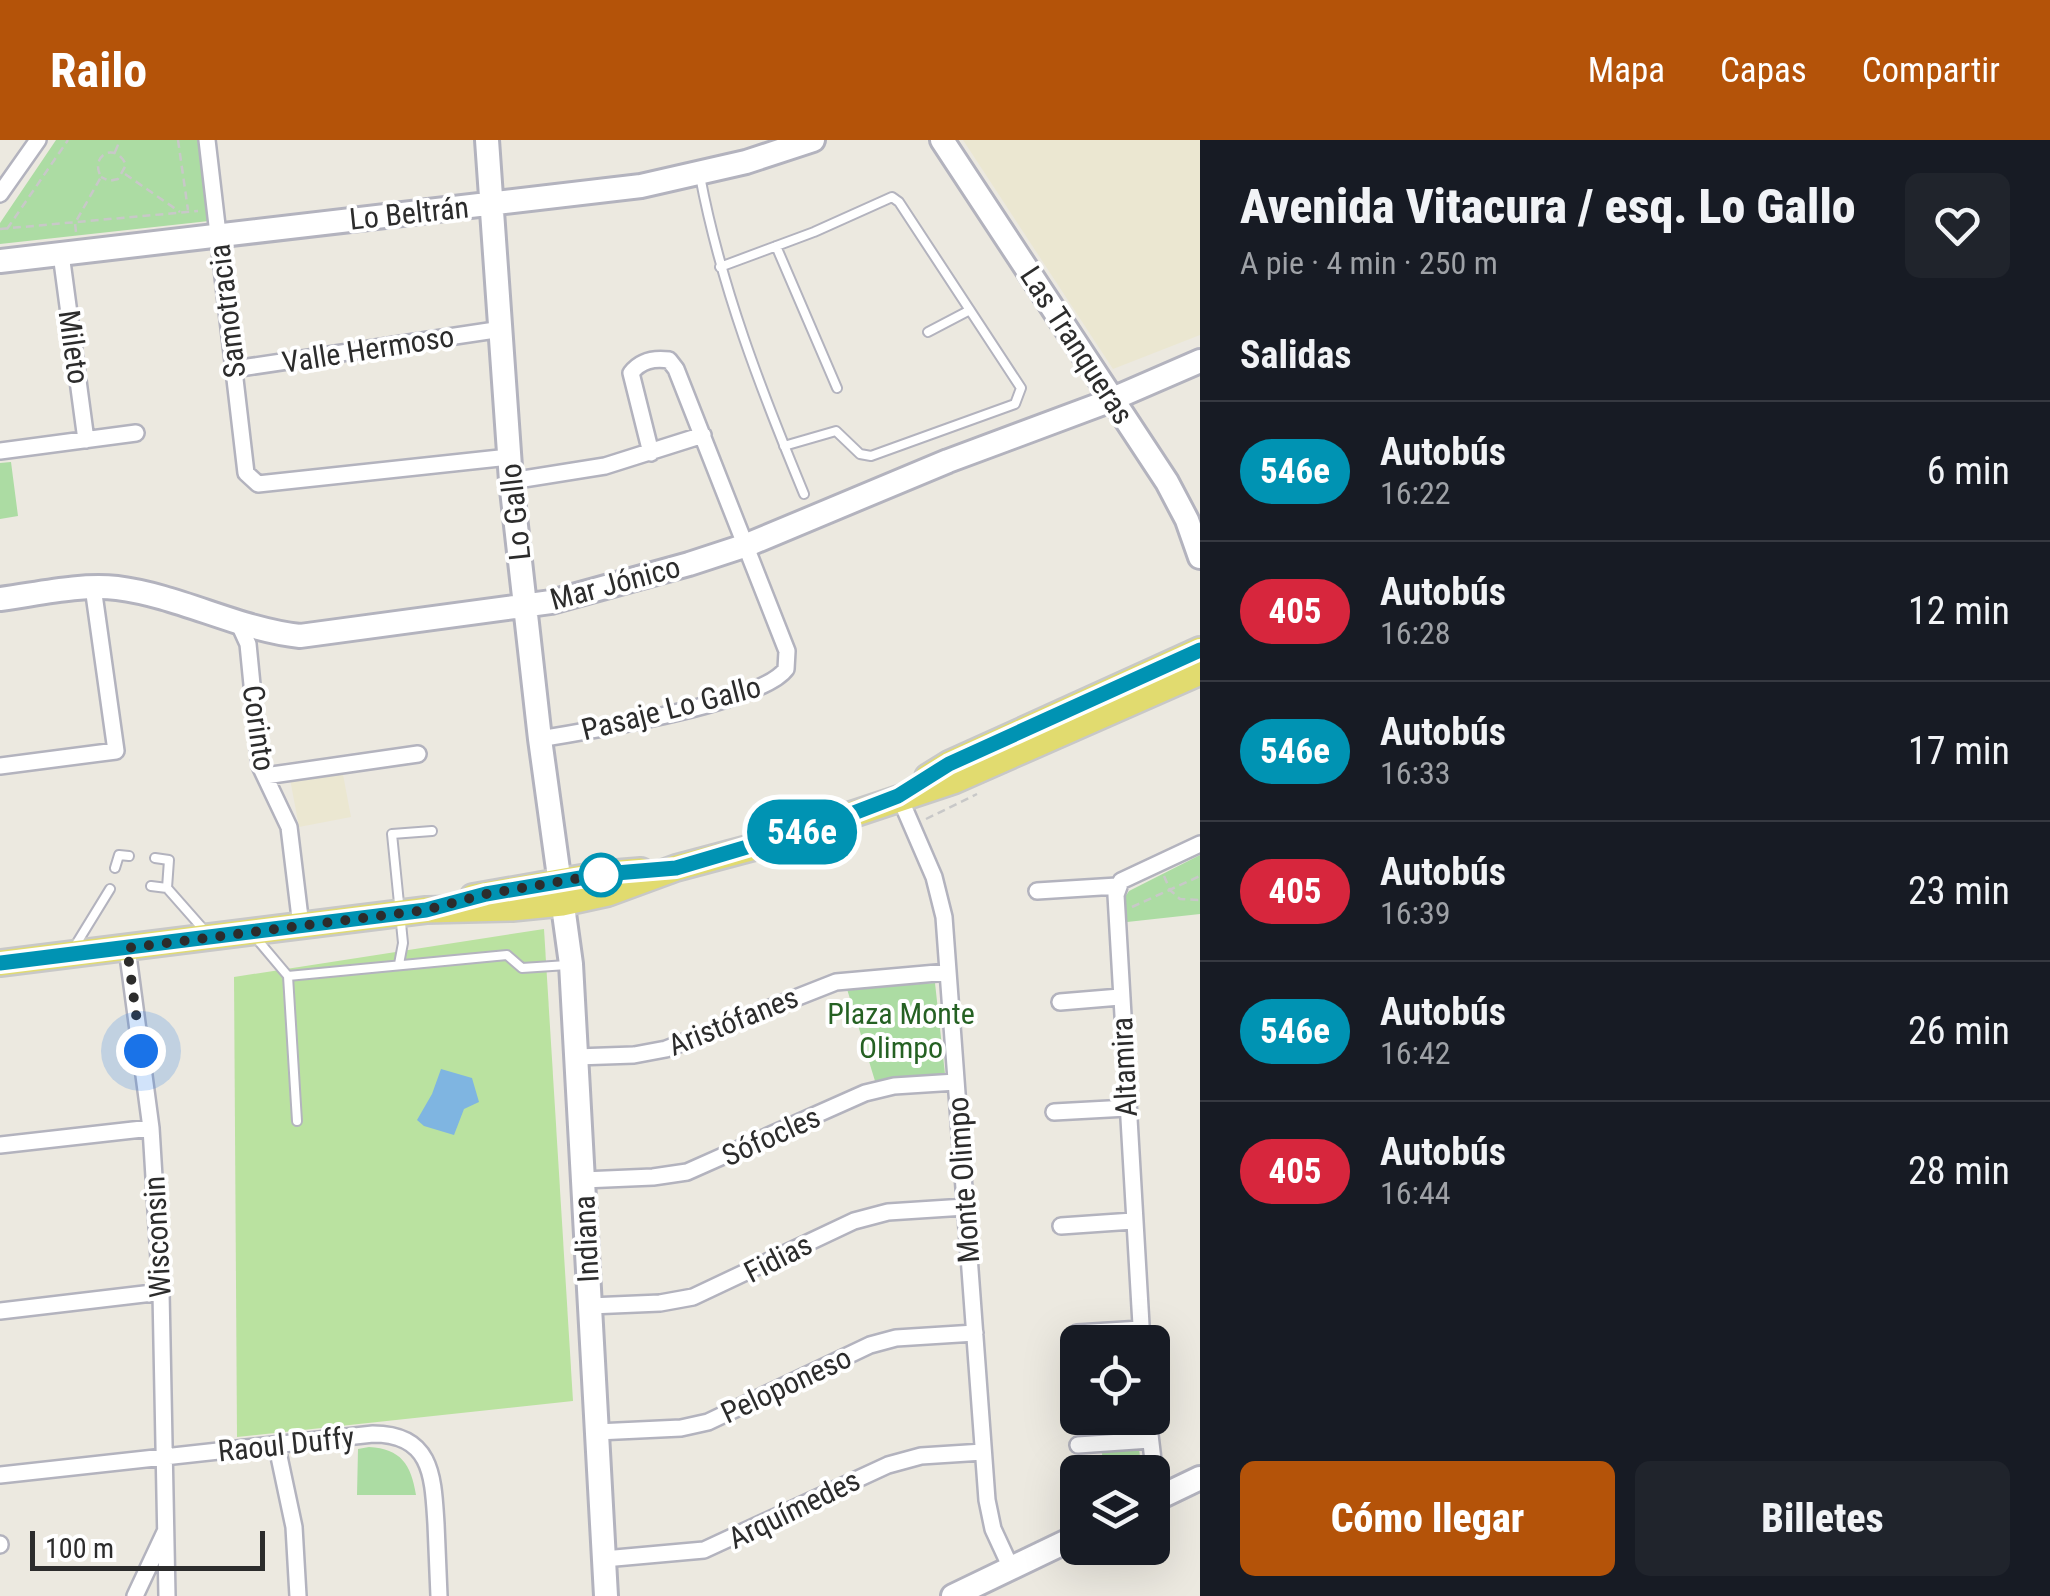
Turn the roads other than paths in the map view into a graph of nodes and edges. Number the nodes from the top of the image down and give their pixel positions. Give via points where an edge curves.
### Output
1 (38, 140) edge
2 (207, 140) edge
3 (487, 140) edge
4 (813, 140) edge
5 (942, 140) edge
6 (700, 174) junction
7 (0, 193) edge
8 (492, 204) junction
9 (218, 234) junction
10 (776, 246) junction
11 (70, 253) junction
12 (0, 261) edge
13 (720, 267) junction
14 (970, 310) junction
15 (502, 329) junction
16 (928, 332) dead end
17 (1200, 360) edge
18 (234, 370) junction
19 (836, 388) dead end
20 (1114, 398) junction
21 (1015, 404) junction
22 (1025, 423) junction
23 (136, 433) dead end
24 (703, 435) junction
25 (86, 440) junction
26 (784, 446) junction
27 (0, 452) edge
28 (650, 453) junction
29 (509, 456) junction
30 (512, 482) junction
31 (804, 494) dead end
32 (1196, 533) edge
33 (747, 544) junction
34 (93, 587) junction
35 (0, 599) edge
36 (524, 606) junction
37 (255, 636) junction
38 (1200, 650) edge
39 (1200, 672) edge
40 (540, 739) junction
41 (418, 754) dead end
42 (0, 766) edge
43 (264, 776) junction
44 (898, 796) junction
45 (432, 831) dead end
46 (1200, 844) edge
47 (129, 856) dead end
48 (154, 858) dead end
49 (115, 868) dead end
50 (151, 886) dead end
51 (1117, 886) junction
52 (166, 888) junction
53 (110, 891) dead end
54 (1038, 891) dead end
55 (560, 892) junction
56 (413, 912) junction
57 (301, 926) junction
58 (250, 932) junction
59 (210, 937) junction
60 (127, 948) junction
61 (71, 954) junction
62 (0, 964) edge
63 (399, 964) junction
64 (571, 964) junction
65 (948, 972) junction
66 (288, 976) junction
67 (1120, 997) junction
68 (1060, 1002) dead end
69 (576, 1058) junction
70 (956, 1082) junction
71 (1126, 1108) junction
72 (1054, 1112) dead end
73 (297, 1121) dead end
74 (152, 1128) junction
75 (0, 1144) edge
76 (583, 1180) junction
77 (965, 1207) junction
78 (1133, 1222) junction
79 (1061, 1226) dead end
80 (161, 1292) junction
81 (590, 1306) junction
82 (0, 1311) edge
83 (1141, 1325) edge
84 (974, 1333) junction
85 (597, 1432) junction
86 (1150, 1435) edge
87 (1150, 1440) junction
88 (1078, 1445) dead end
89 (277, 1447) junction
90 (983, 1452) junction
91 (1152, 1455) edge
92 (163, 1456) junction
93 (0, 1475) edge
94 (1200, 1478) edge
95 (1170, 1492) edge
96 (167, 1528) junction
97 (1060, 1545) edge
98 (604, 1558) junction
99 (1011, 1568) junction
100 (135, 1596) edge
101 (167, 1596) edge
102 (298, 1596) edge
103 (439, 1596) edge
104 (606, 1596) edge
105 (953, 1596) edge

1 - 7 street
2 - 9 street, Samotracia
3 - 8 street, Lo Gallo
4 - 6 street, Lo Beltrán
5 - 20 street, Las Tranqueras
6 - 8 street, Lo Beltrán
6 - 13 lane
8 - 9 street, Lo Beltrán
8 - 15 street, Lo Gallo
9 - 11 street, Lo Beltrán
9 - 18 street, Samotracia
10 - 13 lane
10 - 14 lane via 892,197
10 - 19 lane
11 - 12 street, Lo Beltrán
11 - 25 street, Mileto
13 - 26 lane
14 - 16 lane
14 - 21 lane via 1021,388
15 - 18 street, Valle Hermoso
15 - 29 street, Lo Gallo
17 - 20 street, Mar Jónico
18 - 29 street, Samotracia via 246,473 258,484
20 - 22 street, Mar Jónico
20 - 32 street, Las Tranqueras
21 - 22 lane
21 - 26 lane via 871,456 836,431
22 - 33 street, Mar Jónico
23 - 25 street
24 - 28 street
24 - 28 street, Pasaje Lo Gallo via 676,368 669,360 648,360 631,373
24 - 33 street, Pasaje Lo Gallo
25 - 27 street
26 - 31 lane
28 - 30 street
29 - 30 street, Lo Gallo
30 - 36 street, Lo Gallo
33 - 36 street, Mar Jónico
33 - 40 street, Pasaje Lo Gallo via 787,651 780,678 628,723
34 - 35 street, Mar Jónico
34 - 37 street, Mar Jónico via 166,598 237,620
34 - 42 street via 116,751
36 - 37 street, Mar Jónico via 312,636
36 - 40 street, Lo Gallo
37 - 43 street, Corinto
38 - 44 main road via 949,764
39 - 44 main road via 973,773
40 - 55 street, Lo Gallo
41 - 43 street
43 - 57 street, Corinto via 288,828
44 - 55 main road via 676,868 604,874
44 - 65 street, Monte Olimpo via 939,893
45 - 56 lane via 392,834
46 - 51 street
47 - 49 lane via 118,854
48 - 52 lane via 170,860
50 - 52 lane
51 - 54 street
51 - 67 street, Altamira
52 - 59 lane
53 - 61 lane
55 - 56 main road via 486,894
55 - 64 street, Indiana
56 - 57 main road
56 - 63 lane
57 - 58 main road
58 - 59 main road
58 - 66 lane
59 - 60 main road
60 - 61 main road
60 - 74 street, Wisconsin
61 - 62 main road
63 - 64 lane via 507,954 522,968
63 - 66 lane
64 - 69 street, Indiana
65 - 69 street, Aristófanes via 836,982 666,1049
65 - 70 street, Monte Olimpo
66 - 73 lane
67 - 68 street
67 - 71 street, Altamira
69 - 76 street, Indiana
70 - 76 street, Sófocles via 865,1093 687,1172
70 - 77 street, Monte Olimpo
71 - 72 street
71 - 78 street, Altamira
74 - 75 street
74 - 80 street, Wisconsin
76 - 81 street, Indiana
77 - 81 street, Fidias via 854,1221 693,1298
77 - 84 street, Monte Olimpo
78 - 79 street
78 - 83 street, Altamira
80 - 82 street
80 - 92 street, Wisconsin
81 - 85 street, Indiana
84 - 85 street, Peloponeso via 870,1346 694,1426
84 - 90 street, Monte Olimpo
85 - 98 street, Indiana
86 - 87 street
87 - 88 street
87 - 91 street
89 - 92 street, Raoul Duffy
89 - 102 street via 294,1527
89 - 103 street, Raoul Duffy via 373,1434 413,1446 433,1477
90 - 98 street, Arquímedes via 888,1465 704,1550
90 - 99 street, Monte Olimpo via 990,1519
92 - 93 street, Raoul Duffy
92 - 96 street, Wisconsin
94 - 95 street
96 - 100 street, Wisconsin
96 - 101 street, Wisconsin
97 - 99 street
98 - 104 street, Indiana
99 - 105 street

